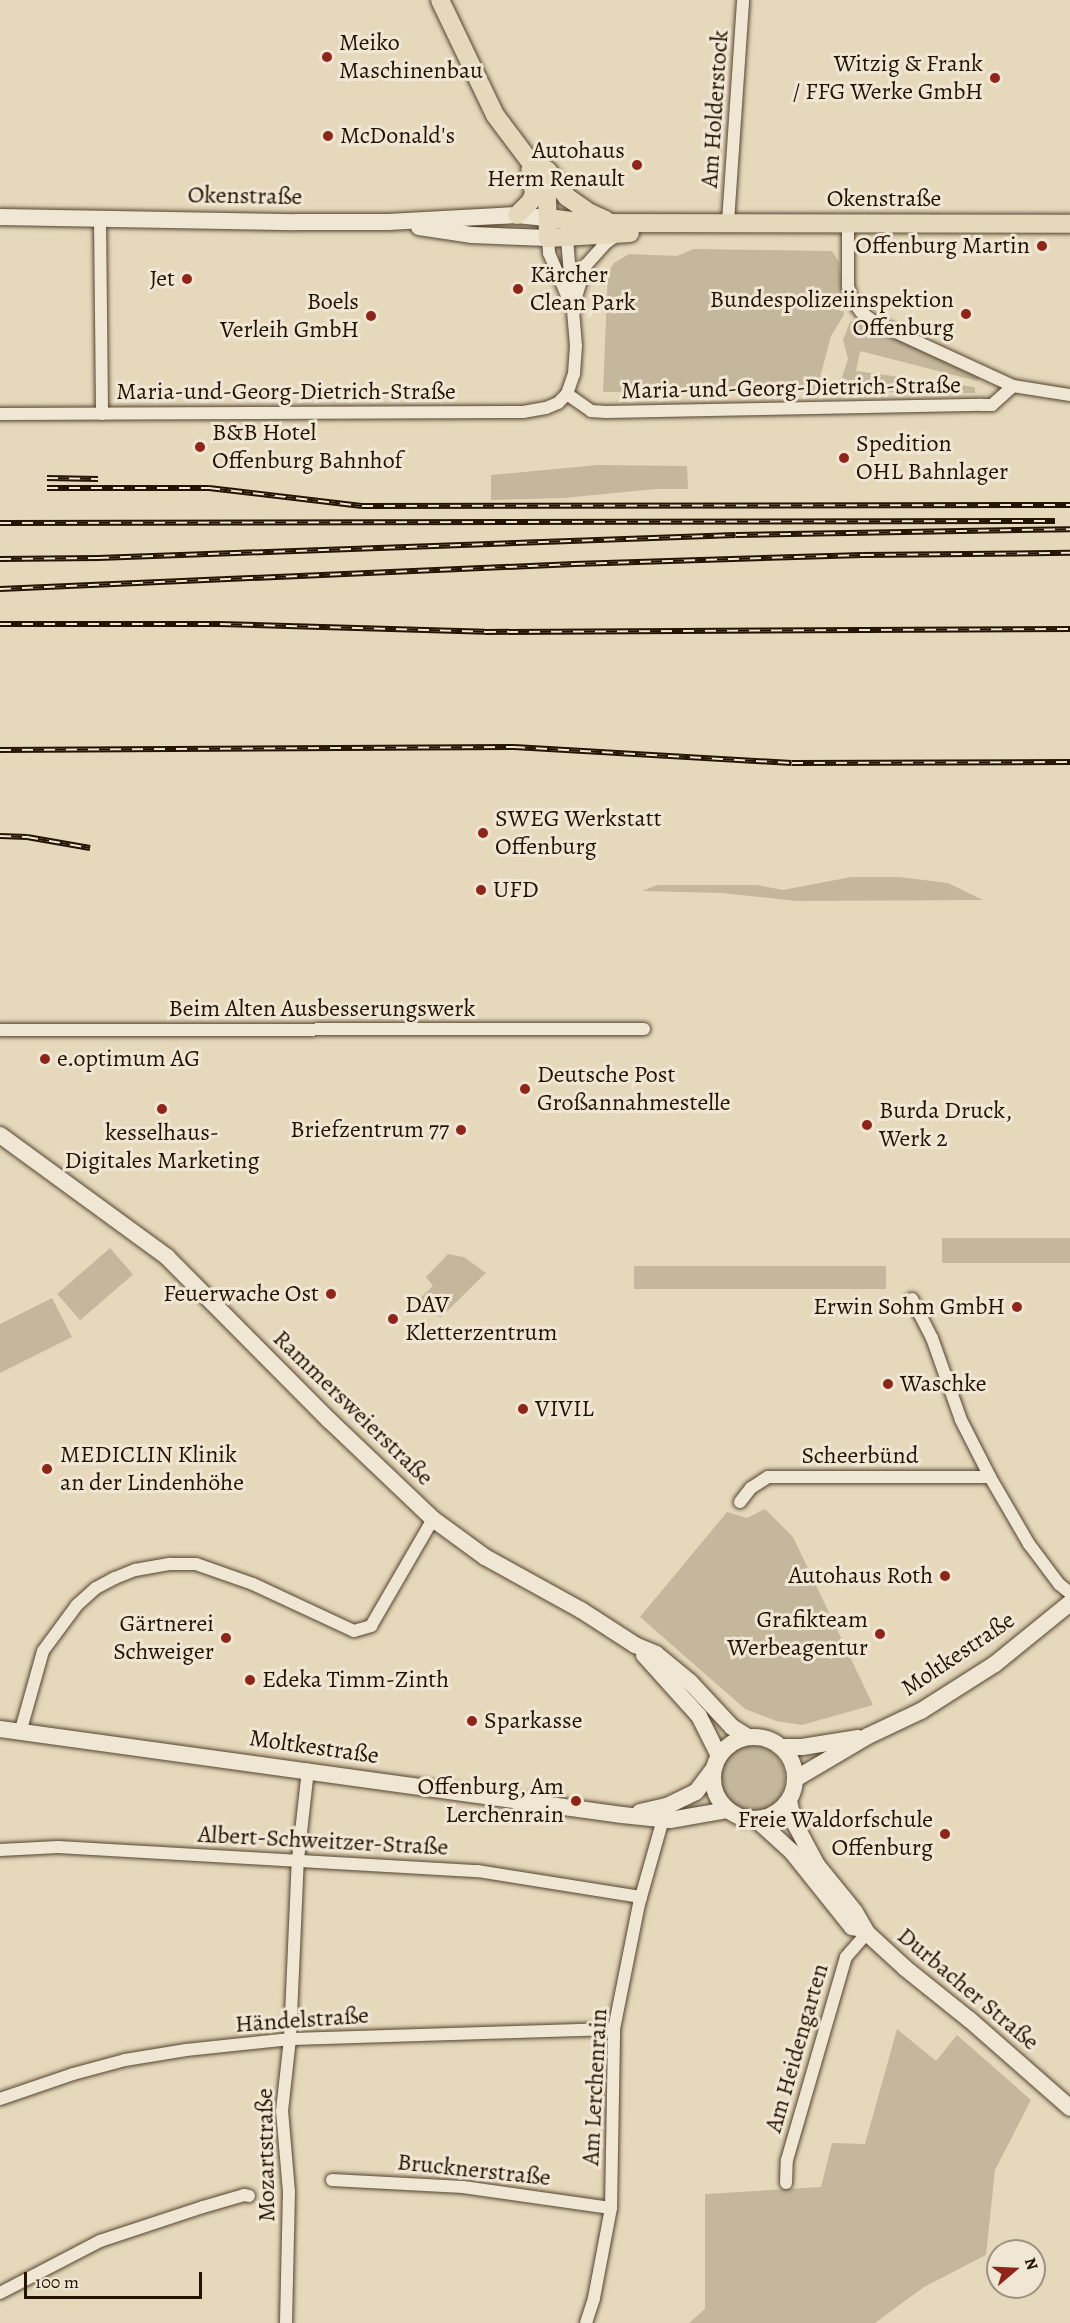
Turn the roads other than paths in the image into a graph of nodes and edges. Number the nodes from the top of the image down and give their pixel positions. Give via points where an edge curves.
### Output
1 (440, 0) edge
2 (743, 0) edge
3 (528, 156) junction
4 (567, 197) junction
5 (517, 215) junction
6 (0, 217) edge
7 (100, 218) junction
8 (548, 218) junction
9 (388, 222) junction
10 (728, 222) junction
11 (848, 223) junction
12 (1070, 224) edge
13 (618, 229) junction
14 (567, 231) junction
15 (548, 238) junction
16 (574, 310) junction
17 (1013, 386) junction
18 (567, 394) junction
19 (1070, 395) edge
20 (0, 414) edge
21 (102, 414) junction
22 (644, 1029) dead end
23 (0, 1030) edge
24 (0, 1135) edge
25 (912, 1299) dead end
26 (990, 1477) junction
27 (740, 1502) dead end
28 (433, 1519) junction
29 (1070, 1593) edge
30 (1070, 1604) edge
31 (635, 1645) junction
32 (0, 1730) edge
33 (20, 1732) junction
34 (868, 1736) junction
35 (748, 1737) junction
36 (782, 1747) junction
37 (716, 1762) junction
38 (308, 1770) junction
39 (795, 1779) junction
40 (789, 1801) junction
41 (728, 1810) junction
42 (622, 1815) junction
43 (663, 1819) junction
44 (757, 1820) junction
45 (0, 1850) edge
46 (298, 1859) junction
47 (641, 1897) junction
48 (865, 1931) junction
49 (614, 2029) junction
50 (290, 2039) junction
51 (0, 2099) edge
52 (1070, 2108) edge
53 (332, 2180) dead end
54 (786, 2183) dead end
55 (249, 2196) dead end
56 (611, 2208) junction
57 (0, 2293) edge
58 (286, 2323) edge
59 (586, 2323) edge

1 - 3 main road via 495,115
2 - 10 street, Am Holderstock
3 - 4 main road via 548,171
3 - 5 main road via 534,194
3 - 8 main road via 547,194
4 - 13 main road
4 - 14 main road
5 - 8 street, Okenstraße
5 - 9 street, Okenstraße
6 - 7 street, Okenstraße
7 - 9 street, Okenstraße
7 - 21 street
8 - 14 main road, Okenstraße
8 - 15 main road
9 - 15 street, Okenstraße via 472,235
10 - 11 main road, Okenstraße
10 - 13 main road, Okenstraße
11 - 12 main road, Okenstraße
11 - 17 street via 848,286 861,312 874,322
13 - 14 main road, Okenstraße
13 - 16 street via 586,265
14 - 15 main road, Okenstraße
14 - 16 street
15 - 16 street via 549,253
16 - 18 street via 574,374
17 - 18 street, Maria-und-Georg-Dietrich-Straße via 992,405 606,412 591,411
17 - 19 street
18 - 21 street, Maria-und-Georg-Dietrich-Straße via 546,408 523,412
20 - 21 street, Maria-und-Georg-Dietrich-Straße
22 - 23 street, Beim Alten Ausbesserungswerk
24 - 28 street, Rammersweierstraße via 167,1257 328,1420
25 - 26 street via 932,1338 961,1420
26 - 27 street, Scheerbünd via 768,1477 751,1488
26 - 29 street via 1029,1544
28 - 31 street, Rammersweierstraße via 485,1557
28 - 33 street via 371,1626 354,1631 253,1584 196,1564 135,1570 96,1588 77,1605 43,1651
30 - 34 street, Moltkestraße via 994,1664 921,1711
31 - 35 street, Rammersweierstraße via 656,1654 690,1682 732,1727
31 - 37 street, Rammersweierstraße via 699,1716
32 - 33 street, Moltkestraße
33 - 38 street, Moltkestraße
34 - 36 street, Moltkestraße
34 - 39 street, Moltkestraße
35 - 36 street via 766,1738
35 - 37 street via 731,1743
36 - 39 street via 792,1761
37 - 41 street via 715,1791
37 - 42 street, Moltkestraße via 696,1792 667,1806
38 - 42 street, Moltkestraße
38 - 46 street, Mozartstraße
39 - 40 street
40 - 44 street via 778,1812
40 - 48 street, Durbacher Straße via 794,1822 817,1865 855,1912
41 - 43 street, Moltkestraße
41 - 44 street
42 - 43 street, Moltkestraße
43 - 47 street, Am Lerchenrain
44 - 48 street, Durbacher Straße via 792,1852 852,1926
45 - 46 street, Albert-Schweitzer-Straße via 57,1847
46 - 47 street, Albert-Schweitzer-Straße via 478,1871
46 - 50 street, Mozartstraße
47 - 49 street, Am Lerchenrain
48 - 52 street, Durbacher Straße
48 - 54 street, Am Heidengarten via 846,1957 787,2160
49 - 50 street, Händelstraße
49 - 56 street, Am Lerchenrain
50 - 51 street, Händelstraße via 125,2060 47,2081
50 - 58 street, Mozartstraße via 282,2111 289,2192
53 - 56 street, Brucknerstraße via 463,2187
55 - 57 street via 100,2241
56 - 59 street, Am Lerchenrain

